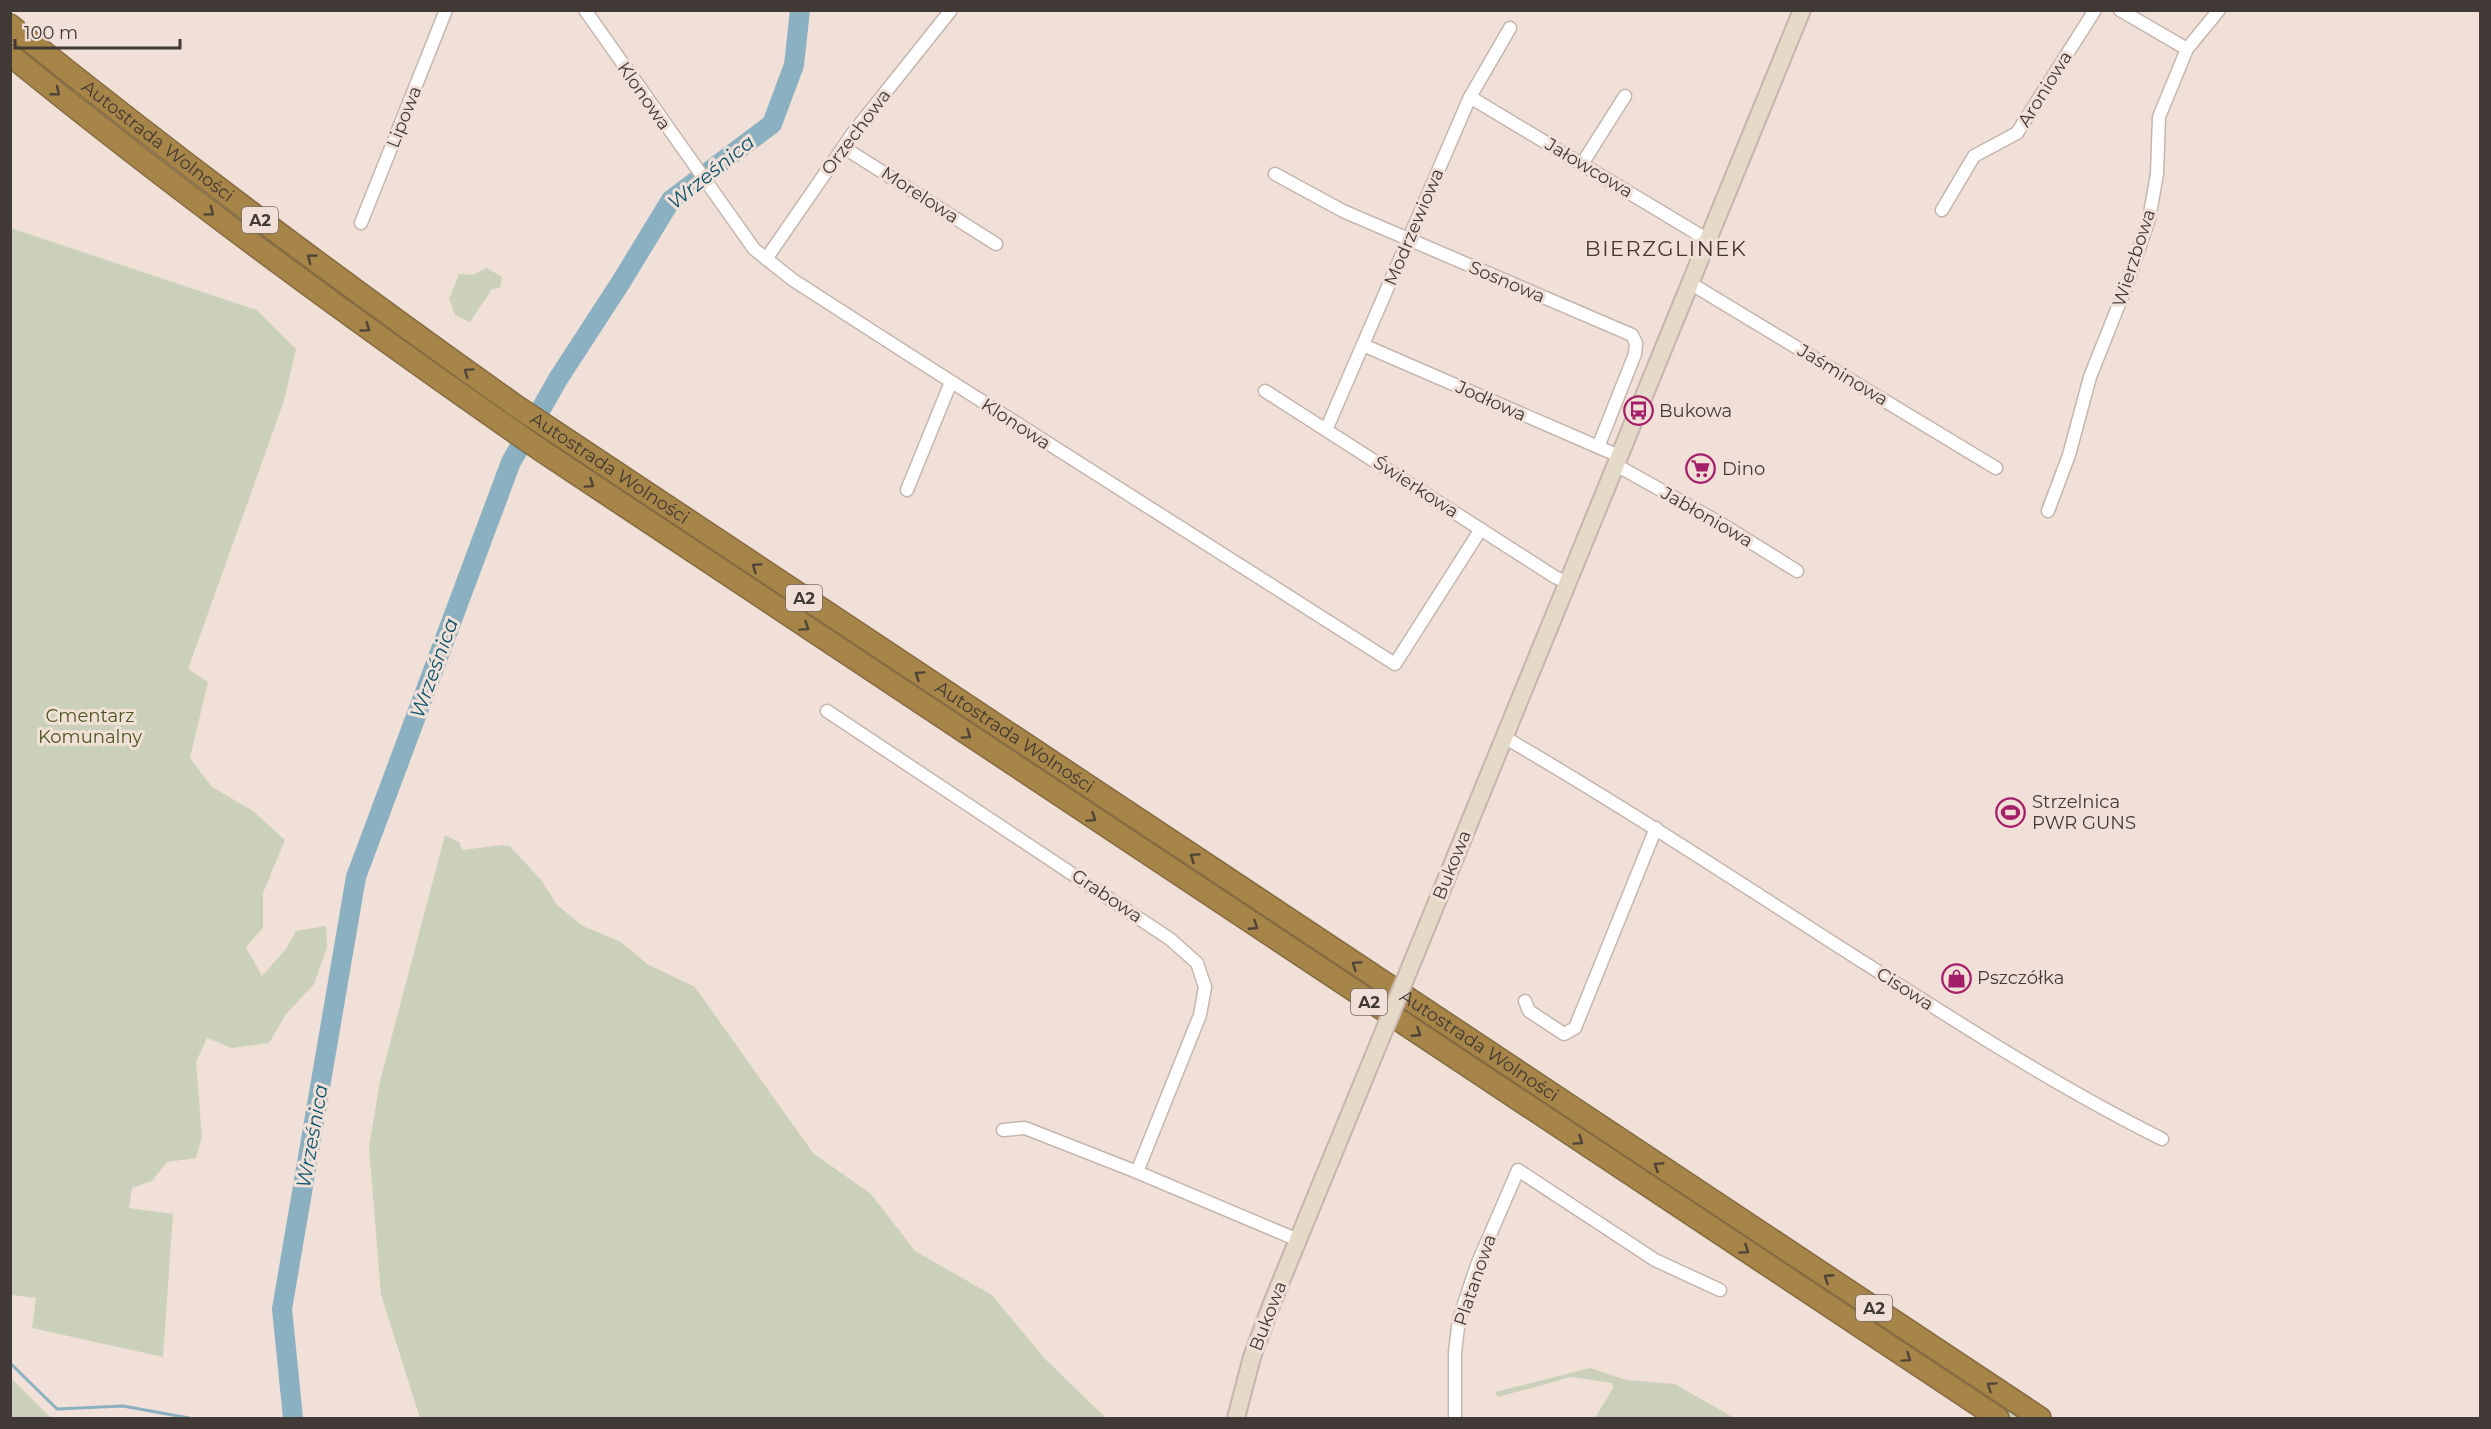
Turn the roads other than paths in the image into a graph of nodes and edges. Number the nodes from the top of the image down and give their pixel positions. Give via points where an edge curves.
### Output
1 (446, 10) edge
2 (585, 10) edge
3 (951, 10) edge
4 (1802, 10) edge
5 (2095, 10) edge
6 (2120, 10) edge
7 (2219, 10) edge
8 (10, 25) edge
9 (1510, 28) dead end
10 (2187, 49) junction
11 (10, 55) edge
12 (1626, 96) dead end
13 (1470, 97) junction
14 (843, 147) junction
15 (1582, 164) junction
16 (1275, 174) dead end
17 (1942, 210) dead end
18 (362, 223) dead end
19 (1408, 240) junction
20 (1708, 240) junction
21 (996, 244) dead end
22 (766, 259) junction
23 (1690, 283) junction
24 (1363, 345) junction
25 (951, 382) junction
26 (1265, 391) dead end
27 (1326, 430) junction
28 (1598, 447) junction
29 (1618, 461) junction
30 (1996, 468) dead end
31 (907, 490) dead end
32 (2048, 511) dead end
33 (1481, 529) junction
34 (1797, 571) dead end
35 (1567, 582) junction
36 (827, 711) dead end
37 (1504, 737) junction
38 (1656, 828) junction
39 (1525, 1001) dead end
40 (1004, 1130) dead end
41 (2162, 1138) dead end
42 (1137, 1172) junction
43 (1298, 1240) junction
44 (1720, 1290) dead end
45 (1247, 1378) junction
46 (1236, 1419) edge
47 (1246, 1419) edge
48 (1455, 1419) edge
49 (1998, 1419) edge
50 (2040, 1419) edge

1 - 18 street, Lipowa
2 - 22 street, Klonowa via 706,183 754,249
3 - 14 street, Orzechowa
4 - 20 main road, Bukowa
5 - 17 street, Aroniowa via 2017,133 1974,156
6 - 10 street
7 - 10 street, Wierzbowa
50 -> 8 highway, Autostrada Wolności / A2 via 516,406 243,207
9 - 13 street, Modrzewiowa
10 - 32 street, Wierzbowa via 2159,117 2157,174 2149,219 2090,377 2069,455
11 -> 49 highway, Autostrada Wolności / A2 via 211,213 505,426
12 - 15 street
13 - 15 street, Jałowcowa
13 - 19 street, Modrzewiowa
14 - 21 street, Morelowa
14 - 22 street, Orzechowa
15 - 20 street, Jałowcowa
16 - 19 street, Sosnowa via 1342,211
19 - 24 street, Modrzewiowa
19 - 28 street, Sosnowa via 1632,335 1635,354
20 - 23 main road, Bukowa
22 - 25 street, Klonowa
23 - 29 main road, Bukowa
23 - 30 street, Jaśminowa
24 - 27 street, Modrzewiowa
24 - 28 street, Jodłowa
25 - 31 street
25 - 33 street, Klonowa via 1395,664
26 - 27 street, Świerkowa
27 - 33 street, Świerkowa
28 - 29 street, Jodłowa
29 - 34 street, Jabłoniowa
29 - 35 main road, Bukowa
33 - 35 street, Świerkowa
35 - 37 main road, Bukowa
36 - 42 street, Grabowa via 1170,939 1197,963 1205,987 1200,1015
37 - 38 street, Cisowa
37 - 43 main road, Bukowa, bridge
38 - 39 street via 1575,1028 1564,1034 1529,1011
38 - 41 street, Cisowa via 1944,1014 2093,1104
40 - 42 street via 1025,1128
42 - 43 street
43 - 45 main road, Bukowa via 1260,1334
44 - 48 street, Platanowa via 1655,1260 1518,1170 1477,1265 1459,1319
45 - 46 main road, Bukowa
45 - 47 main road, Bukowa

